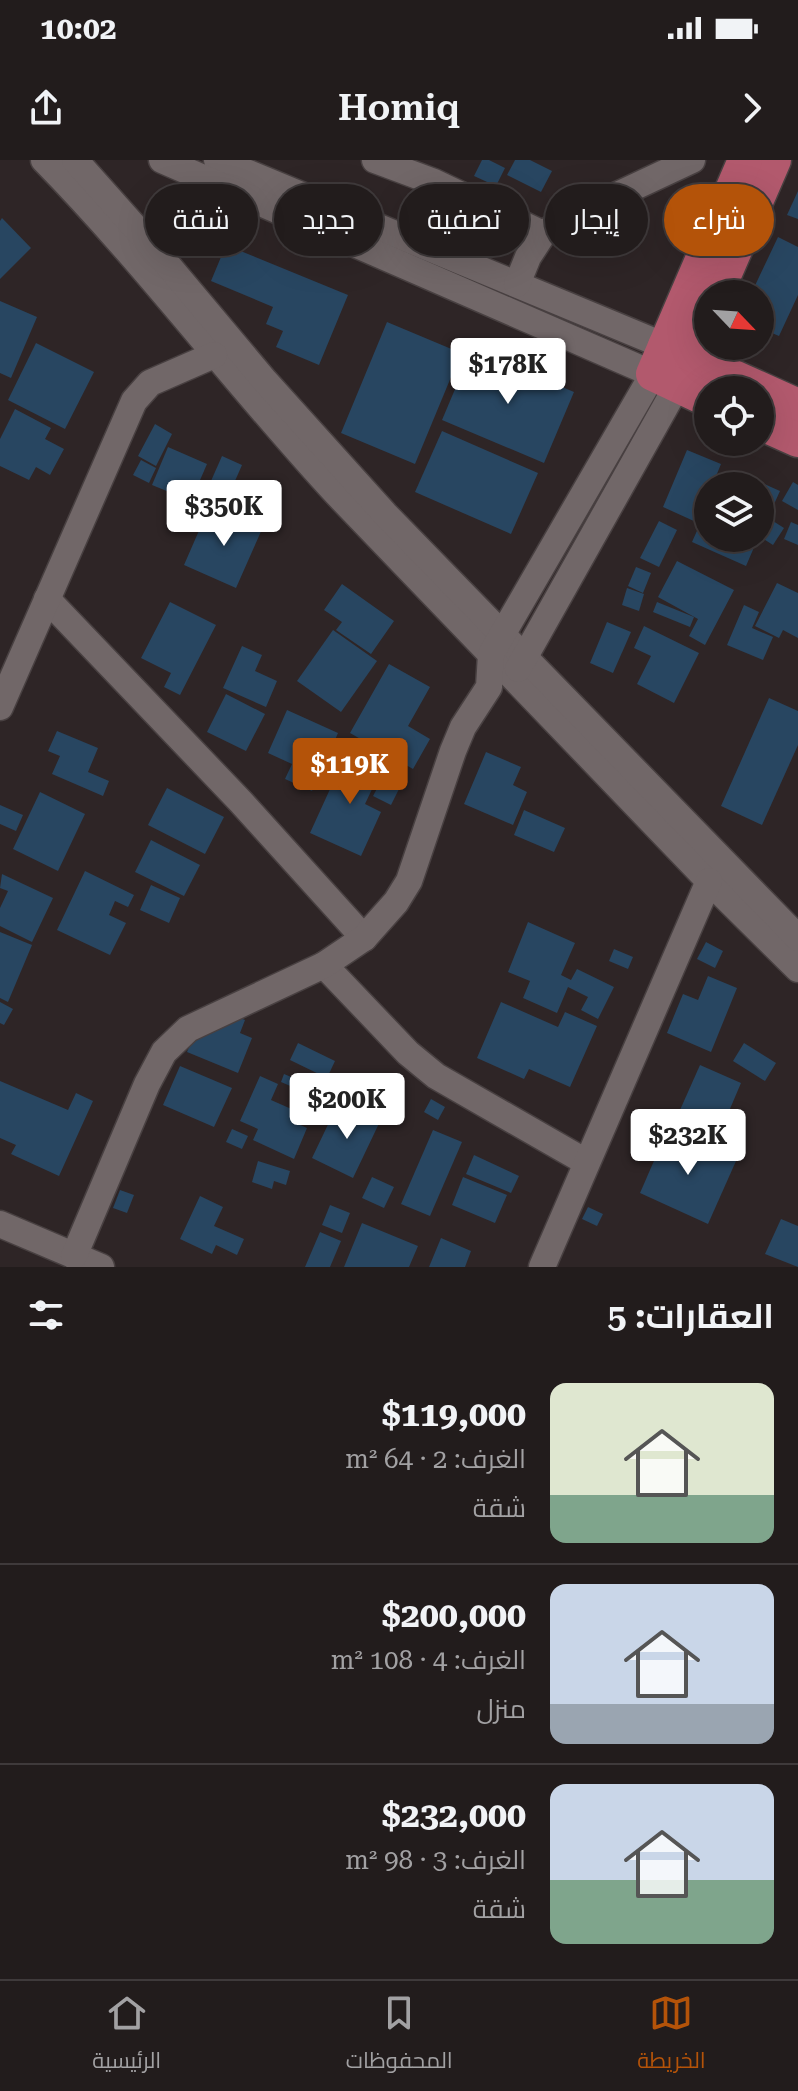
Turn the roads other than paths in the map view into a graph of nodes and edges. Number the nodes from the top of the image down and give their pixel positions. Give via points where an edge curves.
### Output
1 (44, 160) edge
2 (75, 160) edge
3 (162, 160) edge
4 (217, 160) edge
5 (375, 160) edge
6 (692, 160) edge
7 (745, 160) edge
8 (774, 160) edge
9 (543, 234) junction
10 (722, 280) edge
11 (517, 284) junction
12 (694, 333) edge
13 (214, 355) junction
14 (671, 366) junction
15 (694, 387) edge
16 (798, 406) edge
17 (774, 429) edge
18 (798, 440) edge
19 (47, 599) junction
20 (497, 644) junction
21 (520, 666) junction
22 (489, 687) junction
23 (0, 707) edge
24 (709, 881) junction
25 (364, 938) junction
26 (798, 938) edge
27 (324, 965) junction
28 (798, 969) edge
29 (586, 1162) junction
30 (0, 1224) edge
31 (74, 1256) junction
32 (101, 1267) edge
33 (542, 1267) edge

1 - 13 street
2 - 20 street
3 - 14 street
4 - 11 street
5 - 9 street
6 - 9 street
7 - 14 main road
8 - 10 main road
9 - 11 street
11 - 14 street
12 - 14 main road
13 - 19 street via 150,383 134,401
13 - 20 street via 326,482
14 - 15 main road
14 - 16 main road
14 - 20 street
14 - 21 street
17 - 18 main road
19 - 23 street
19 - 25 street
20 - 21 street
20 - 22 street
21 - 22 street
21 - 24 street
21 - 26 street
22 - 25 street via 453,751 409,881
24 - 28 street
24 - 29 street
25 - 27 street
27 - 29 street via 436,1076
27 - 31 street via 188,1029 164,1052
29 - 33 street
30 - 31 street
31 - 32 street

